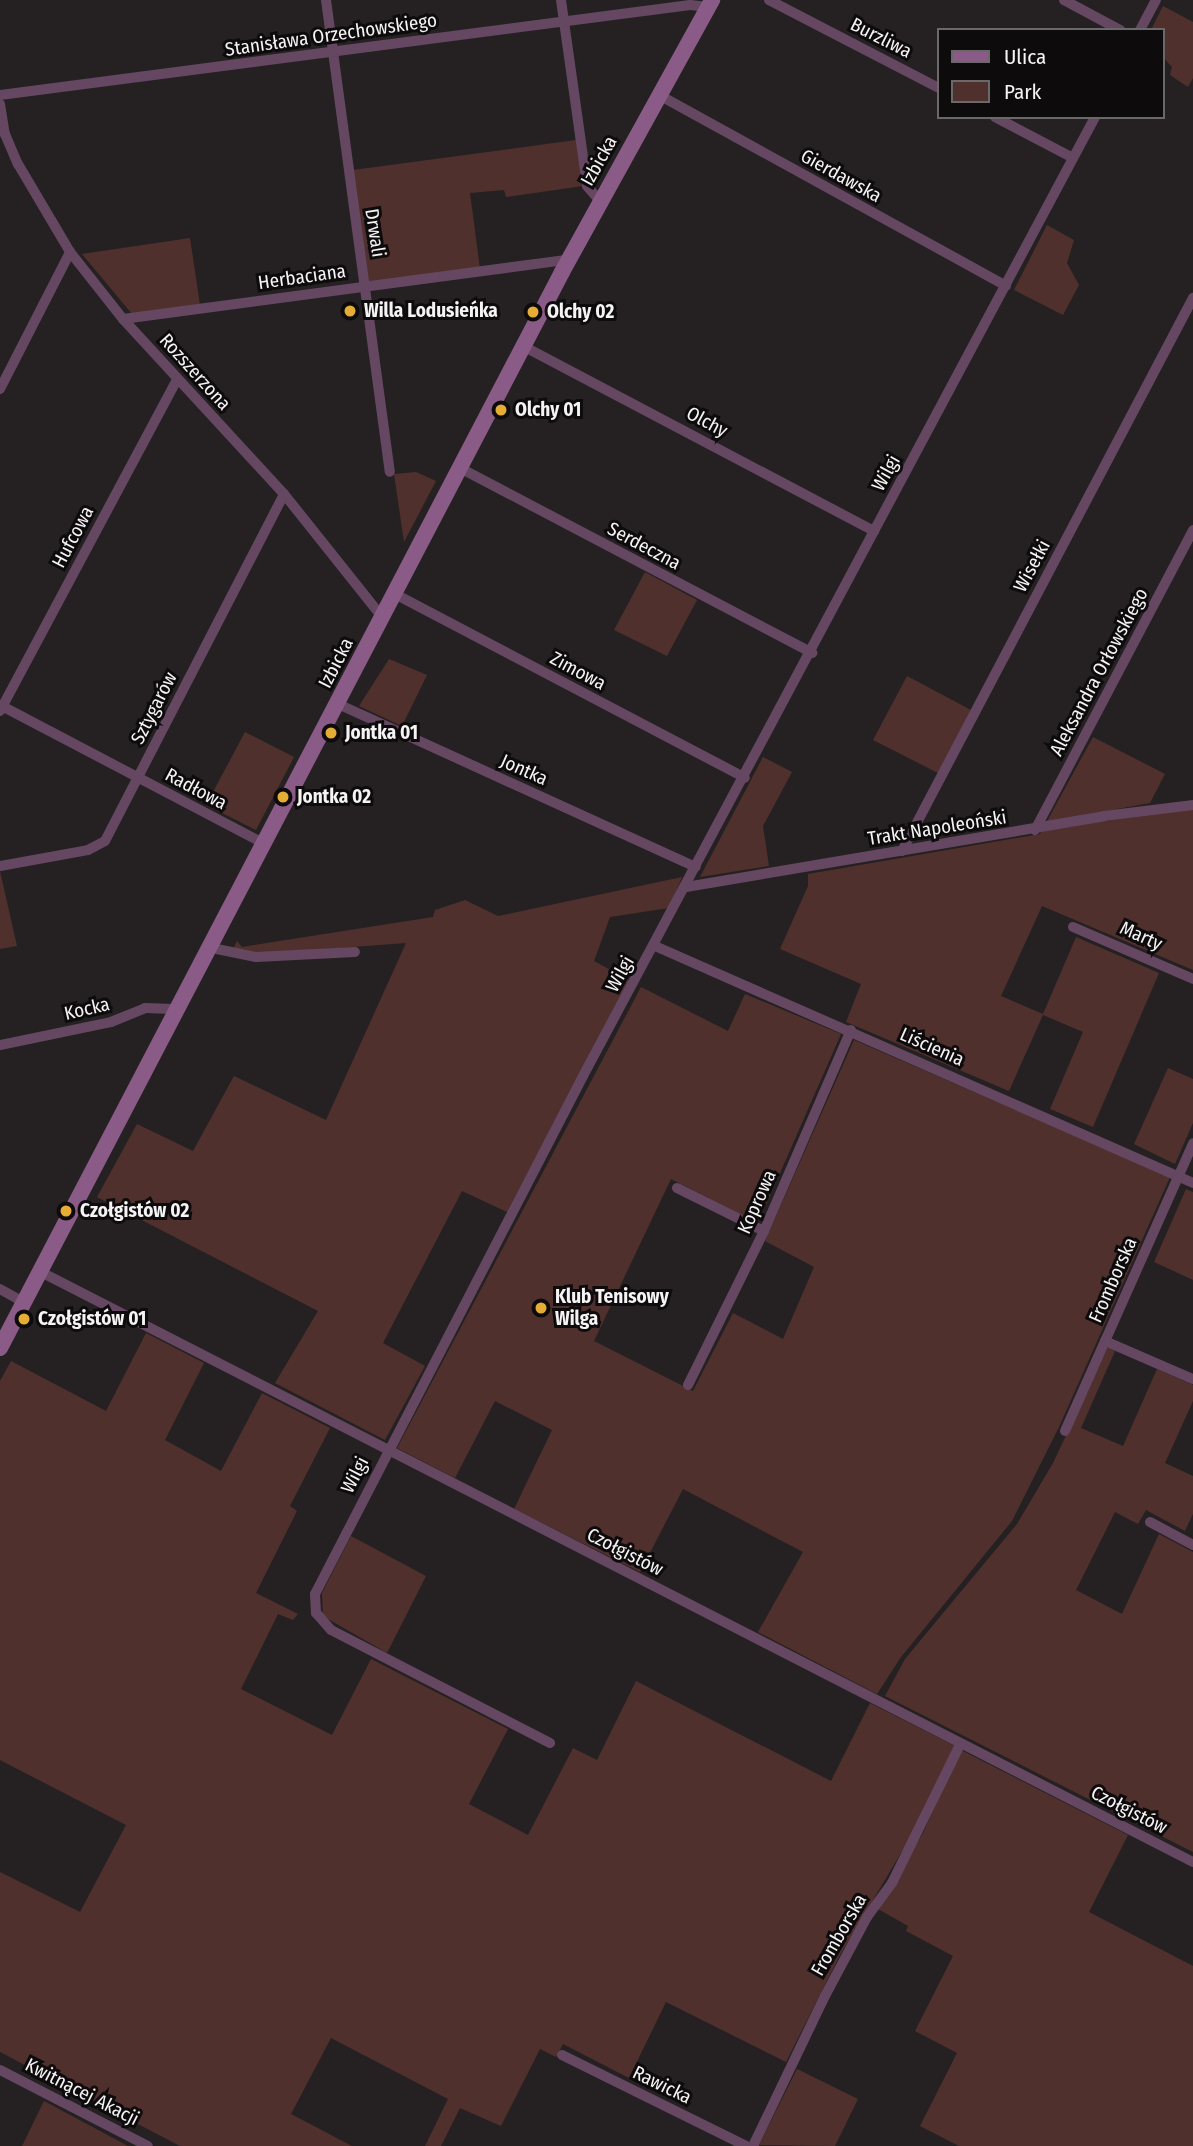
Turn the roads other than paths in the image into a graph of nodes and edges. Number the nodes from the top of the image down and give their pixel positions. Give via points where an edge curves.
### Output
1 (327, 0) edge
2 (561, 0) edge
3 (769, 0) edge
4 (1064, 0) edge
5 (1156, 0) edge
6 (710, 3) edge
7 (564, 21) junction
8 (1116, 28) edge
9 (1141, 28) edge
10 (333, 53) junction
11 (937, 87) edge
12 (0, 94) edge
13 (659, 95) junction
14 (0, 104) edge
15 (999, 119) edge
16 (1094, 119) edge
17 (3, 136) edge
18 (1073, 158) junction
19 (601, 202) junction
20 (71, 252) junction
21 (568, 260) junction
22 (1006, 286) junction
23 (365, 287) junction
24 (1193, 298) edge
25 (123, 318) junction
26 (523, 346) junction
27 (177, 379) junction
28 (0, 389) edge
29 (460, 468) junction
30 (390, 472) dead end
31 (284, 494) junction
32 (1193, 530) edge
33 (874, 531) junction
34 (395, 594) junction
35 (383, 618) junction
36 (812, 653) junction
37 (338, 704) junction
38 (1, 707) edge
39 (138, 778) junction
40 (745, 778) junction
41 (1193, 805) edge
42 (1035, 830) junction
43 (265, 845) junction
44 (902, 851) junction
45 (0, 866) edge
46 (696, 867) junction
47 (686, 887) junction
48 (1073, 927) dead end
49 (655, 946) junction
50 (212, 948) junction
51 (355, 952) dead end
52 (1193, 979) edge
53 (180, 1009) junction
54 (851, 1030) junction
55 (0, 1045) edge
56 (1193, 1143) edge
57 (1178, 1176) junction
58 (1193, 1183) edge
59 (677, 1188) dead end
60 (764, 1231) junction
61 (41, 1272) junction
62 (0, 1289) edge
63 (24, 1303) junction
64 (1105, 1341) junction
65 (0, 1348) edge
66 (1193, 1379) edge
67 (688, 1385) dead end
68 (1065, 1431) dead end
69 (389, 1448) junction
70 (1150, 1522) dead end
71 (1193, 1545) edge
72 (550, 1742) dead end
73 (960, 1745) junction
74 (1193, 1862) edge
75 (562, 2055) dead end
76 (0, 2070) edge
77 (148, 2146) edge
78 (746, 2146) edge
79 (753, 2146) edge

1 - 10 street, Drwali
2 - 7 street
3 - 11 street, Burzliwa
4 - 8 street
5 - 9 street
6 - 7 street, Stanisława Orzechowskiego
6 - 13 street, Izbicka
7 - 10 street, Stanisława Orzechowskiego
7 - 19 street via 587,186
10 - 12 street, Stanisława Orzechowskiego
10 - 23 street, Drwali
13 - 19 street, Izbicka
13 - 22 street, Gierdawska
14 - 17 street, Rozszerzona
15 - 18 street
16 - 18 street, Wilgi
17 - 20 street, Rozszerzona
18 - 22 street, Wilgi
19 - 21 street, Izbicka
20 - 25 street, Rozszerzona
20 - 28 street
21 - 23 street, Herbaciana
21 - 26 street, Izbicka
22 - 33 street, Wilgi
23 - 25 street, Herbaciana
23 - 30 street, Drwali
24 - 44 street, Wisełki
25 - 27 street, Rozszerzona
26 - 29 street, Izbicka
26 - 33 street, Olchy
27 - 31 street, Rozszerzona
27 - 38 street, Hufcowa
29 - 34 street, Izbicka
29 - 36 street, Serdeczna
31 - 35 street, Rozszerzona
31 - 39 street, Sztygarów
32 - 42 street, Aleksandra Orłowskiego
33 - 36 street, Wilgi
34 - 35 street, Izbicka
34 - 40 street, Zimowa
35 - 37 street, Izbicka
36 - 40 street, Wilgi
37 - 43 street, Izbicka
37 - 46 street, Jontka
38 - 39 street, Radłowa
39 - 43 street, Radłowa
39 - 45 street, Sztygarów via 98,846
40 - 46 street, Wilgi
41 - 42 street, Trakt Napoleoński
42 - 44 street, Trakt Napoleoński
43 - 50 street, Izbicka
44 - 47 street, Trakt Napoleoński
46 - 47 street, Wilgi
47 - 49 street, Wilgi
48 - 52 street, Marty
49 - 54 street, Liścienia
49 - 69 street, Wilgi
50 - 51 street via 256,957
50 - 53 street, Izbicka
53 - 55 street, Kocka via 145,1008 111,1022
53 - 61 street, Izbicka
54 - 57 street, Liścienia
54 - 60 street, Koprowa
56 - 57 street, Fromborska
57 - 58 street, Liścienia
57 - 64 street, Fromborska
59 - 60 street
60 - 67 street, Koprowa
61 - 63 street, Izbicka
61 - 69 street, Czołgistów
62 - 63 street
63 - 65 street, Izbicka
64 - 66 street
64 - 68 street, Fromborska
69 - 72 street, Wilgi via 315,1594 319,1619 410,1672
69 - 73 street, Czołgistów
70 - 71 street
73 - 74 street, Czołgistów
73 - 79 street, Fromborska via 903,1862 825,1996
75 - 78 street, Rawicka
76 - 77 street, Kwitnącej Akacji

